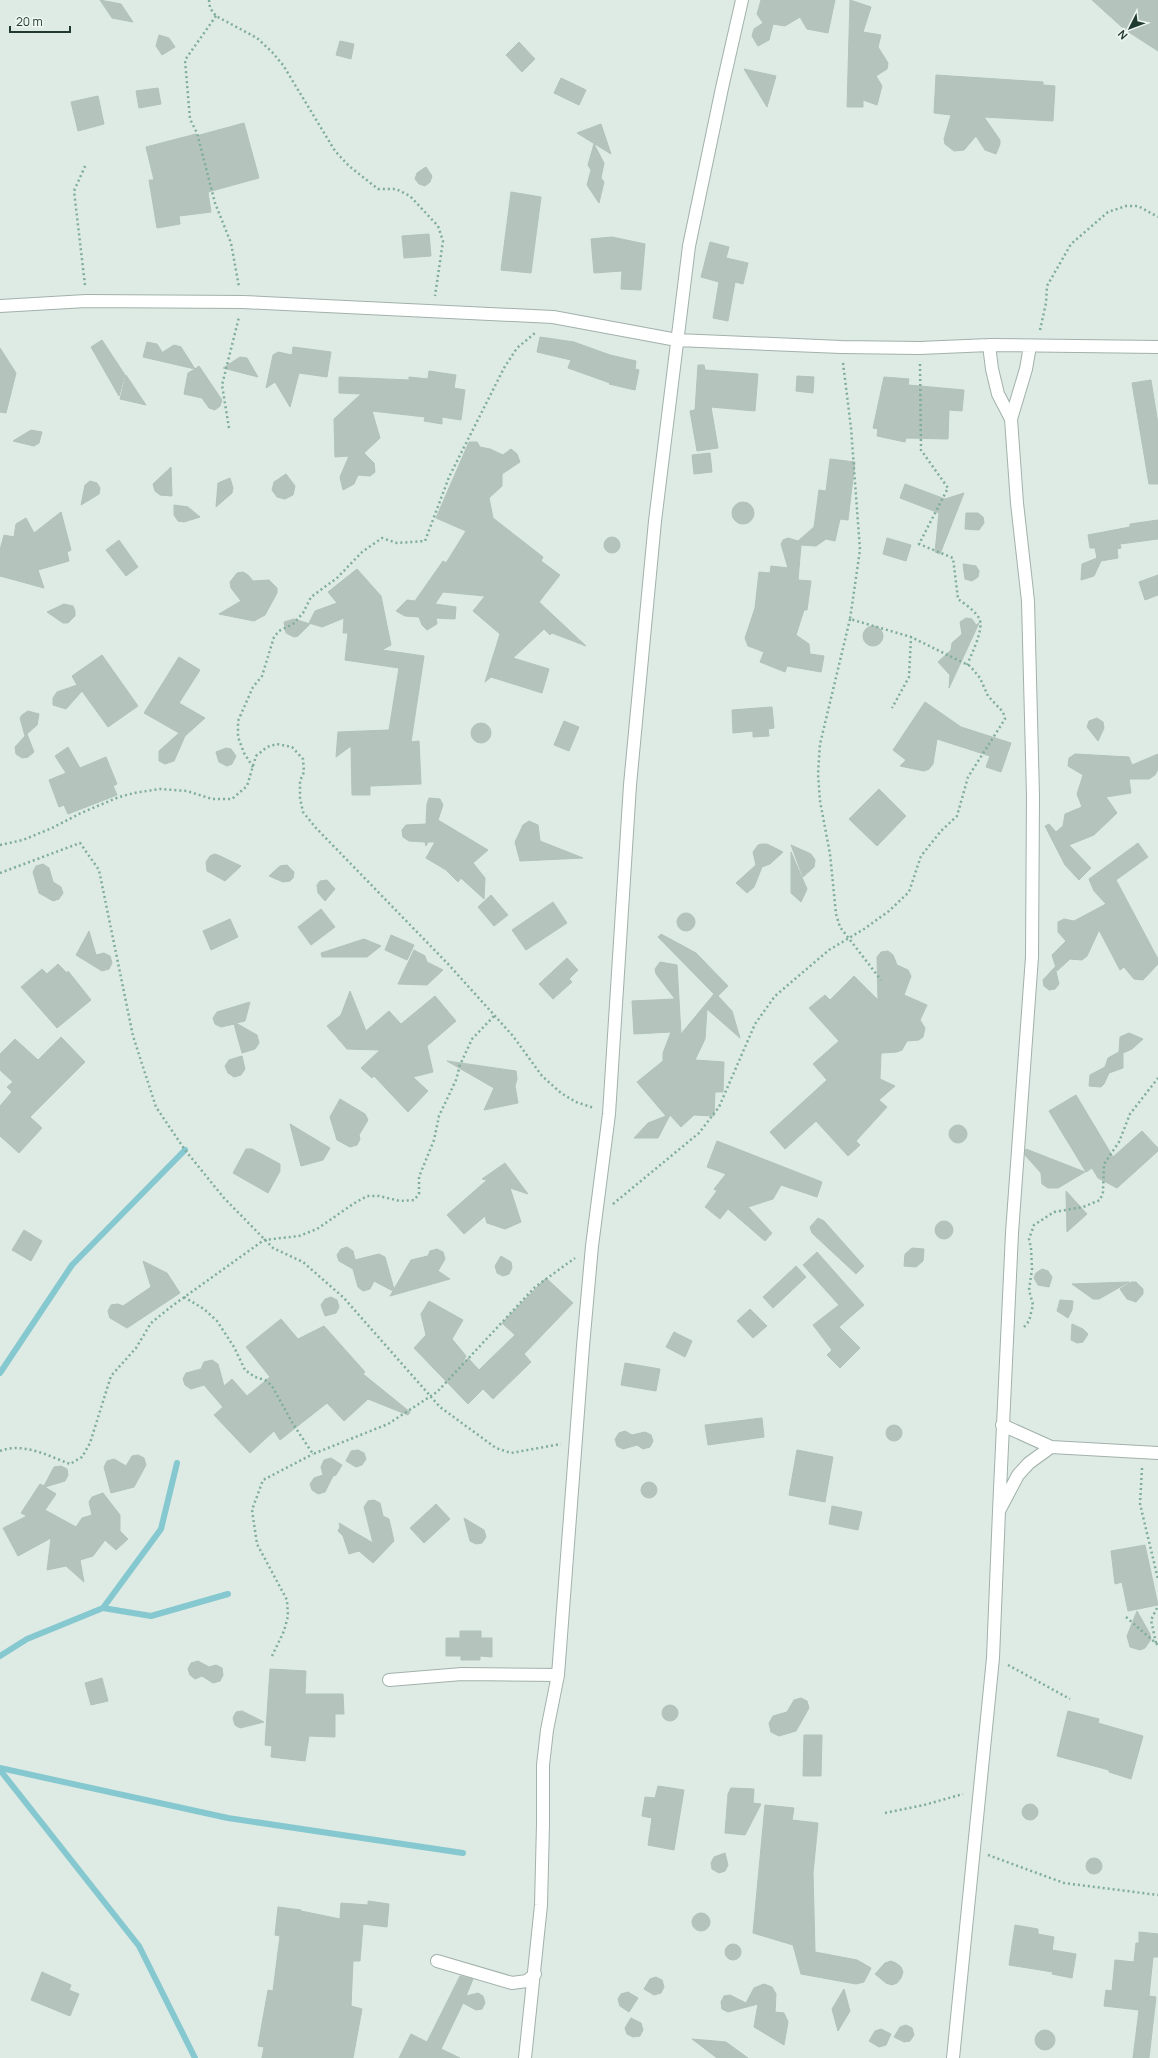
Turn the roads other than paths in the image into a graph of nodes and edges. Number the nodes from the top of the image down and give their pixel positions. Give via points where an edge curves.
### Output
1 (742, 0) edge
2 (0, 306) edge
3 (677, 340) junction
4 (989, 345) junction
5 (1033, 346) junction
6 (1158, 347) edge
7 (1011, 419) junction
8 (1002, 1425) junction
9 (1051, 1447) junction
10 (1158, 1453) edge
11 (999, 1511) junction
12 (558, 1675) junction
13 (389, 1680) dead end
14 (437, 1961) dead end
15 (535, 1974) junction
16 (525, 2058) edge
17 (953, 2058) edge

1 - 3 street via 689,246
2 - 3 street via 86,301 244,302 433,310 553,317
3 - 4 street via 841,347 920,348
3 - 12 street via 654,521 630,785 609,1114 592,1246
4 - 5 street
4 - 7 street via 998,394
5 - 6 street
5 - 7 street
7 - 8 street via 1028,601 1032,694 1032,957 1012,1233
8 - 9 street
8 - 11 street
9 - 10 street
9 - 11 street via 1018,1476
11 - 17 street via 993,1658
12 - 13 street via 462,1674
12 - 15 street via 543,1764 541,1898
14 - 15 street via 512,1983 527,1981
15 - 16 street

